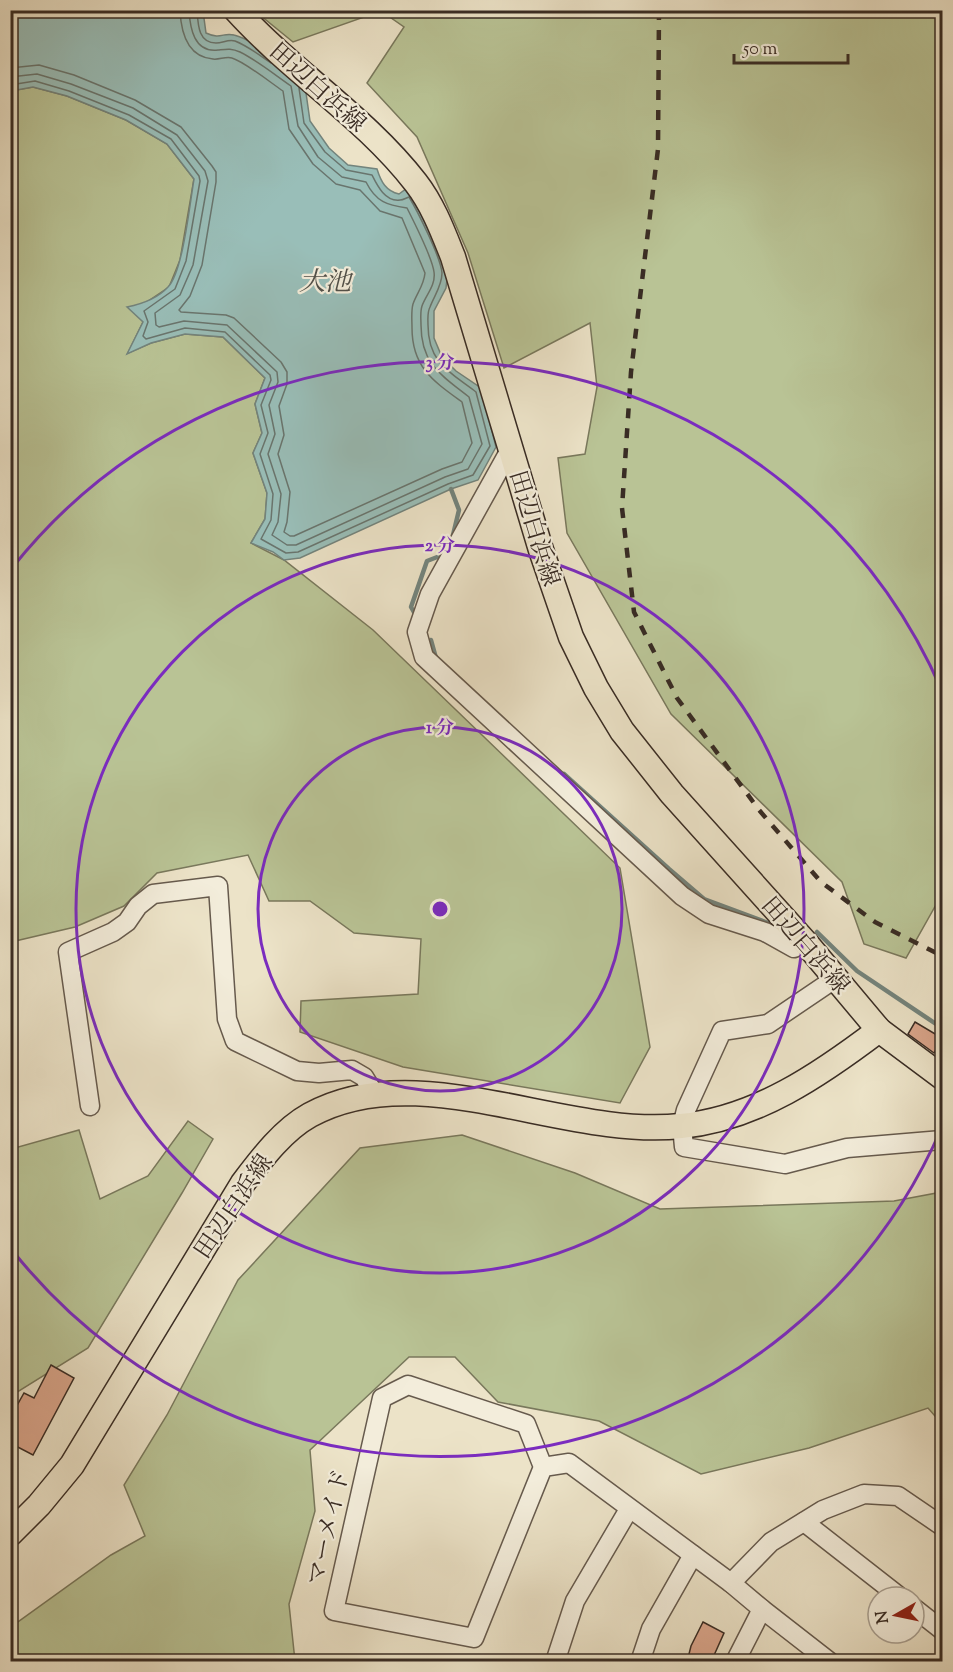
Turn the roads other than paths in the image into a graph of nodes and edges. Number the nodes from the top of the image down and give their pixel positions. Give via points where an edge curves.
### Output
1 (236, 10) edge
2 (512, 451) junction
3 (806, 943) junction
4 (836, 978) junction
5 (879, 1030) junction
6 (942, 1077) edge
7 (375, 1095) junction
8 (90, 1106) dead end
9 (682, 1126) junction
10 (942, 1140) edge
11 (543, 1467) junction
12 (629, 1509) junction
13 (804, 1522) junction
14 (942, 1526) edge
15 (10, 1534) edge
16 (693, 1555) junction
17 (731, 1582) junction
18 (885, 1585) edge
19 (762, 1609) junction
20 (926, 1617) edge
21 (942, 1630) edge
22 (555, 1662) edge
23 (640, 1662) edge
24 (735, 1662) edge
25 (830, 1662) edge

1 - 2 main road, 田辺白浜線 via 380,144 417,184 440,223 453,257
2 - 3 main road, 田辺白浜線 via 570,637 622,731 672,794
2 - 3 street via 430,594 417,632 424,657 682,896 709,914 765,932 794,948
3 - 4 main road, 田辺白浜線
4 - 5 main road, 田辺白浜線
4 - 9 street via 768,1024 723,1031
5 - 6 main road, 田辺白浜線
5 - 9 main road, 田辺白浜線 via 791,1090 735,1115
7 - 8 street via 364,1077 352,1070 297,1071 235,1041 227,1019 218,886 153,894 127,922 68,952
7 - 9 main road, 田辺白浜線 via 431,1095 637,1128
7 - 15 main road, 田辺白浜線 via 344,1100 309,1116 260,1161 72,1465
9 - 10 street via 684,1147 785,1164 848,1148
11 - 11 street, マーメイド via 526,1424 408,1385 382,1398 334,1611 474,1638
11 - 12 street via 570,1463
12 - 16 street
12 - 22 street via 575,1601
13 - 14 street via 864,1494 898,1496
13 - 17 street via 771,1542
13 - 18 street
16 - 17 street
16 - 23 street via 651,1629
17 - 19 street
19 - 24 street
19 - 25 street
20 - 21 street

